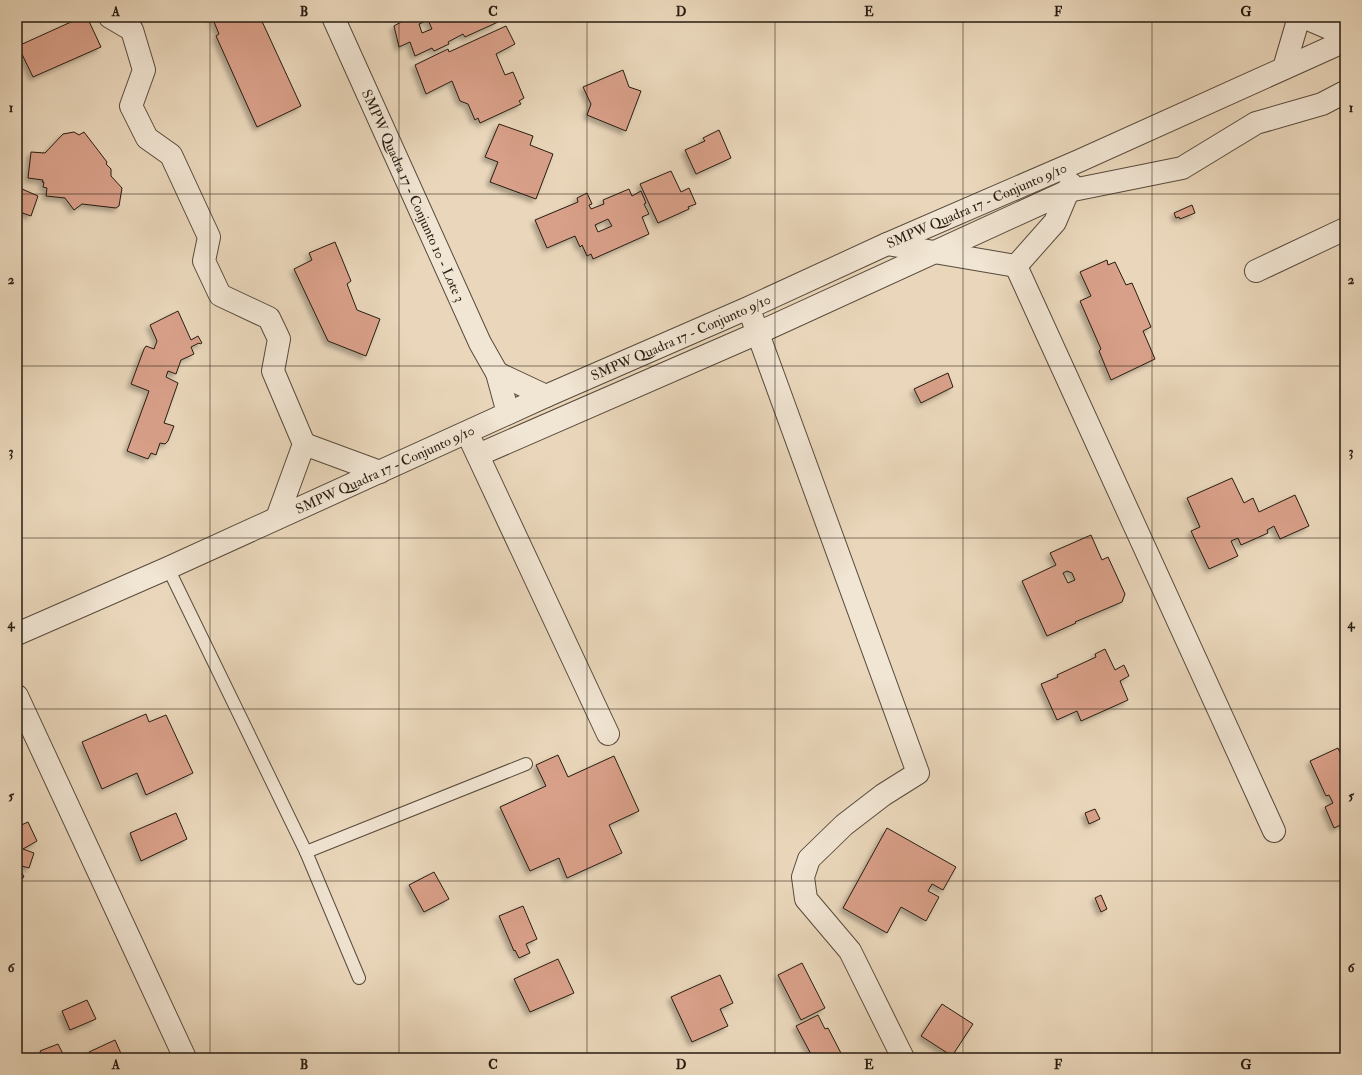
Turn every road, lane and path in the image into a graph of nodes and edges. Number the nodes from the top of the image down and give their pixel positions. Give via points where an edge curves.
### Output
1 (110, 17) edge
2 (333, 17) edge
3 (1299, 17) edge
4 (1303, 17) edge
5 (1345, 35) edge
6 (1345, 41) edge
7 (1284, 68) junction
8 (1345, 92) edge
9 (1081, 160) junction
10 (1068, 191) junction
11 (1345, 229) edge
12 (887, 244) junction
13 (934, 252) junction
14 (1016, 266) junction
15 (1256, 271) dead end
16 (748, 308) junction
17 (758, 333) junction
18 (497, 373) junction
19 (546, 396) junction
20 (508, 413) junction
21 (467, 432) junction
22 (304, 444) junction
23 (478, 455) junction
24 (380, 472) junction
25 (277, 518) junction
26 (168, 568) junction
27 (17, 633) edge
28 (17, 696) edge
29 (608, 734) dead end
30 (526, 764) dead end
31 (1274, 831) dead end
32 (306, 852) junction
33 (359, 978) dead end
34 (185, 1058) edge
35 (904, 1058) edge

1 - 22 street via 132,30 144,70 131,106 147,138 171,155 208,237 204,261 220,295 269,318 279,339 273,371
2 - 18 street, SMPW Quadra 17 - Conjunto 10 - Lote 3 via 480,343
3 - 7 street
4 - 5 street
6 - 7 street, SMPW Quadra 17 - Conjunto 9/10
7 - 9 street, SMPW Quadra 17 - Conjunto 9/10
8 - 10 street via 1322,104 1256,123 1182,168
9 - 10 street
9 - 12 street, SMPW Quadra 17 - Conjunto 9/10
10 - 13 street
10 - 14 street via 1055,222
11 - 15 street
12 - 13 street
12 - 16 street, SMPW Quadra 17 - Conjunto 9/10
13 - 14 street
13 - 17 street
14 - 31 street
16 - 17 street
16 - 19 street, SMPW Quadra 17 - Conjunto 9/10
17 - 23 street
17 - 35 street via 918,773 883,795 844,825 809,859 803,877 806,899 850,951
18 - 19 street
18 - 20 street, SMPW Quadra 17 - Conjunto 10 - Lote 3
19 - 20 street, SMPW Quadra 17 - Conjunto 9/10
20 - 21 street, SMPW Quadra 17 - Conjunto 9/10
21 - 23 street
21 - 24 street, SMPW Quadra 17 - Conjunto 9/10
22 - 24 street
22 - 25 street
23 - 29 street
24 - 25 street, SMPW Quadra 17 - Conjunto 9/10
25 - 26 street, SMPW Quadra 17 - Conjunto 9/10
26 - 27 street, SMPW Quadra 17 - Conjunto 9/10
26 - 32 lane
28 - 34 street
30 - 32 lane
32 - 33 lane

